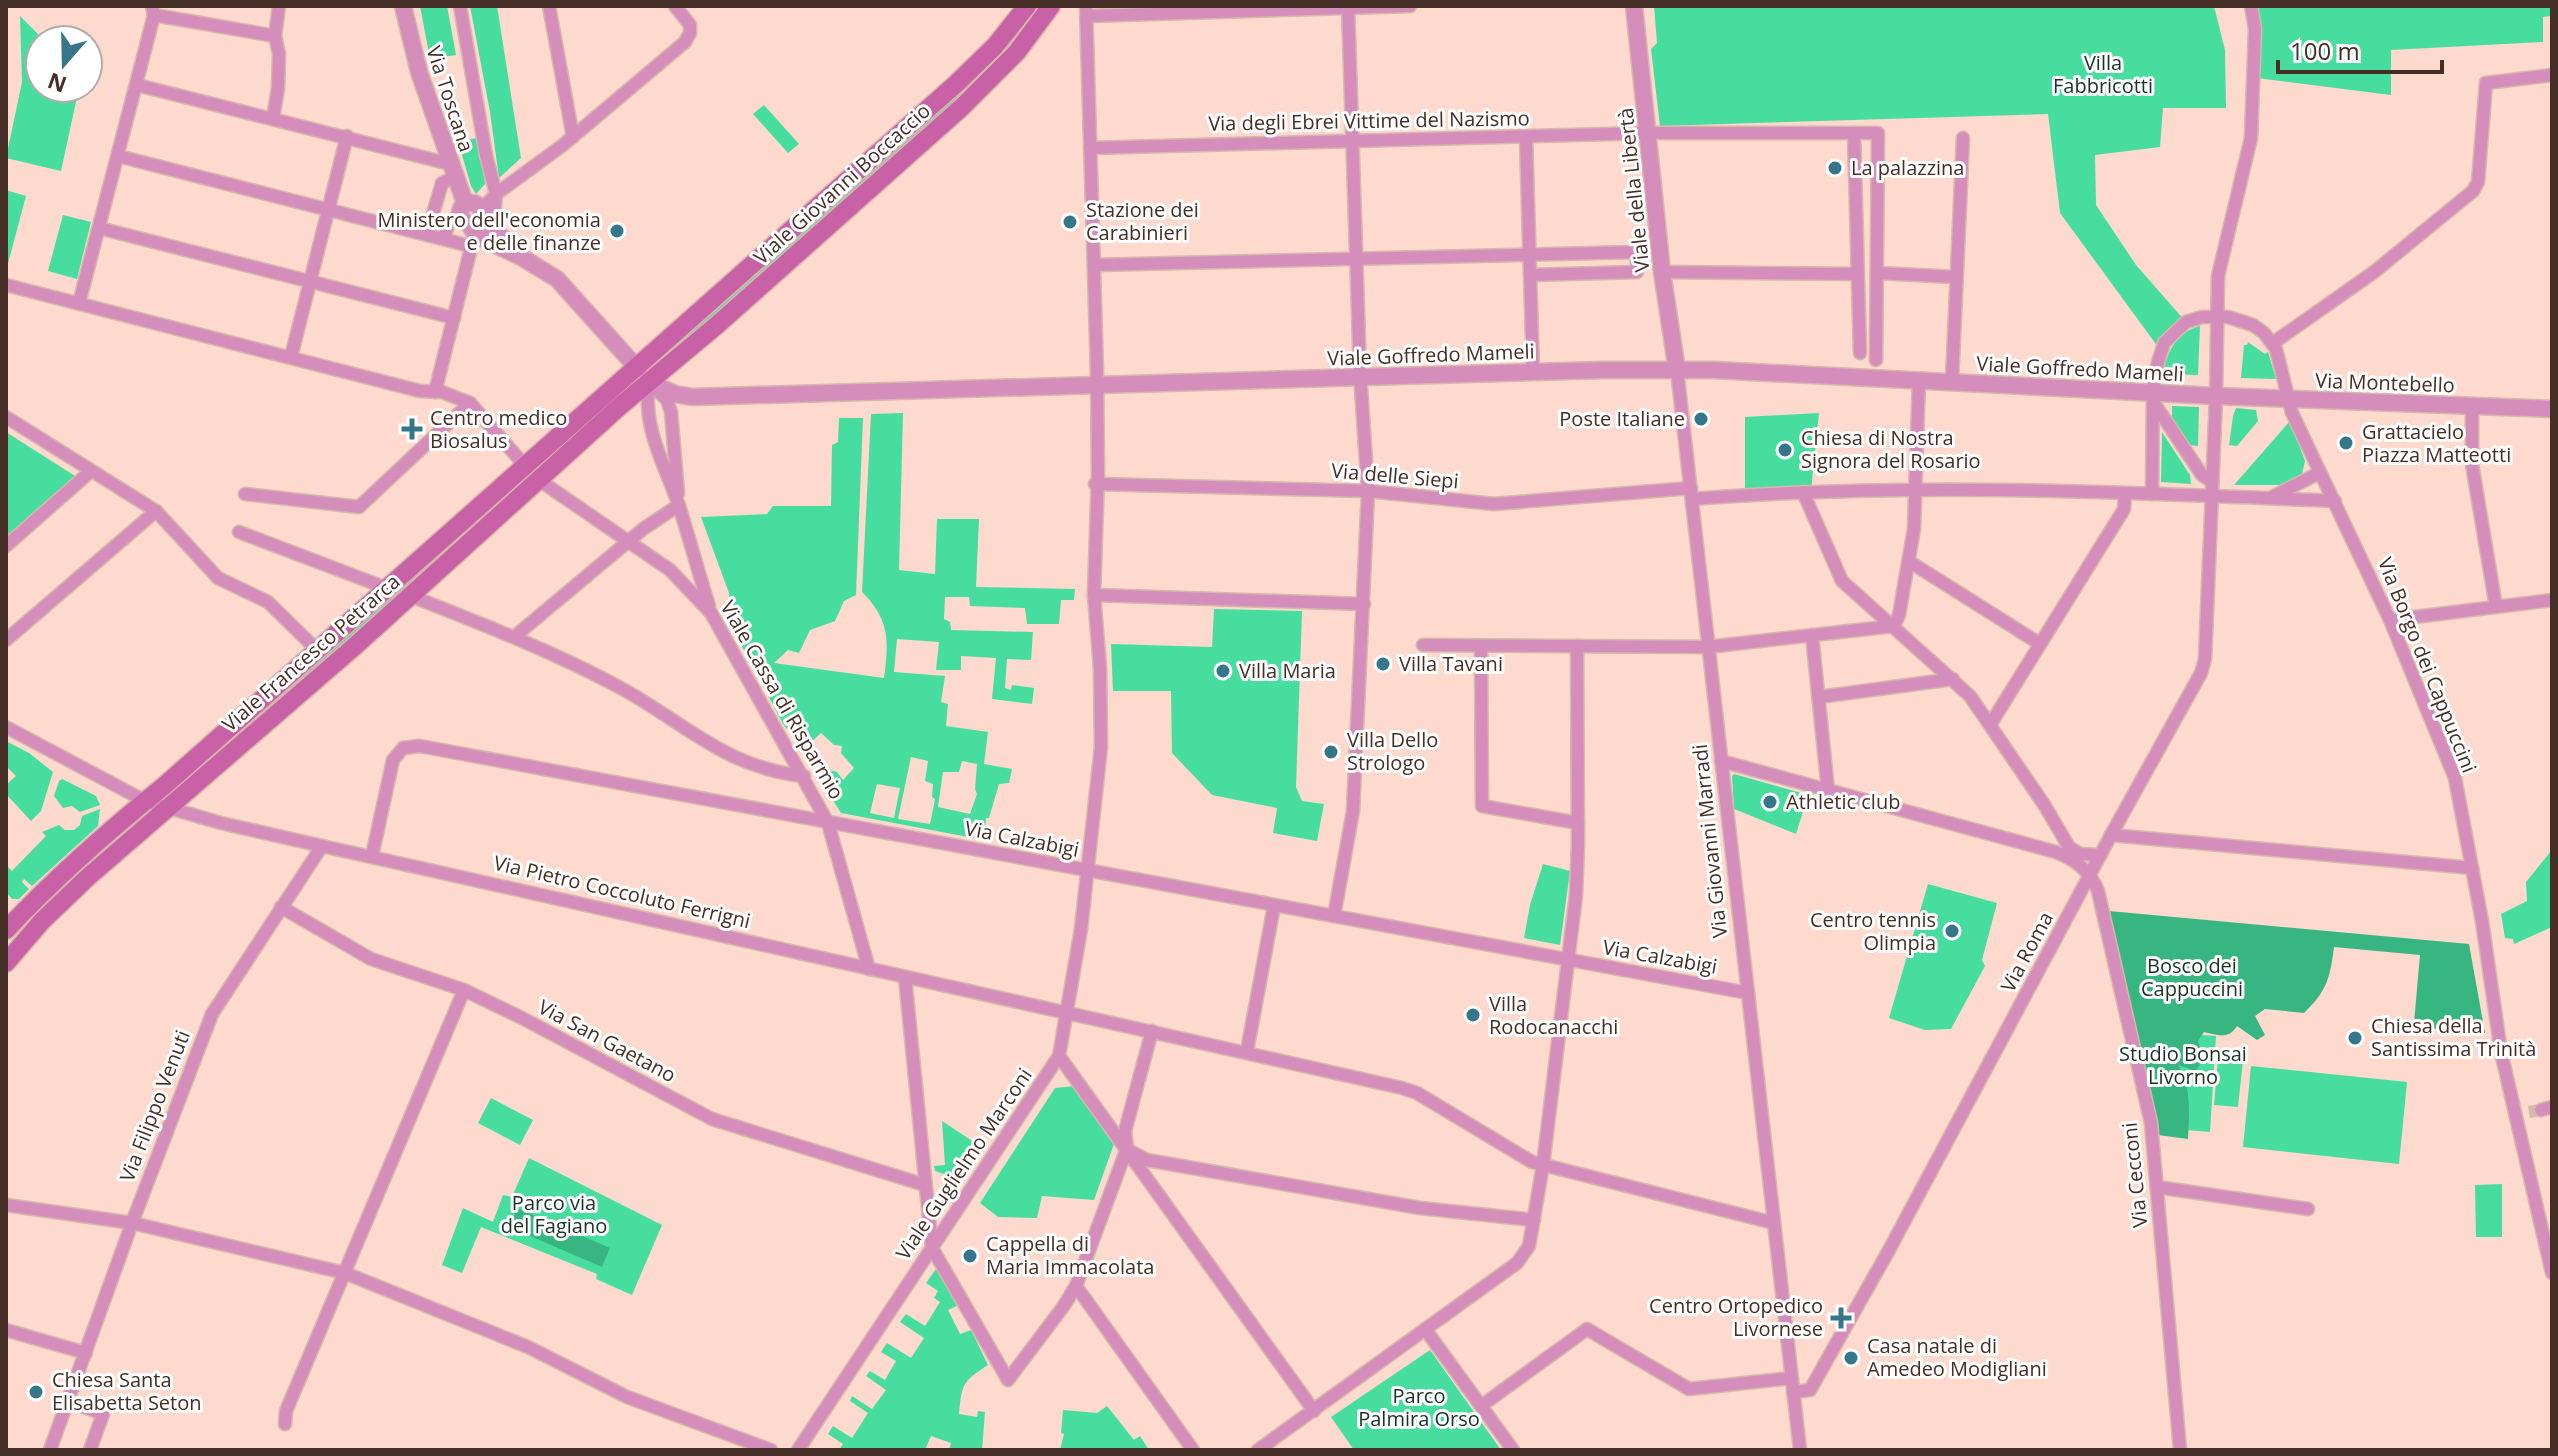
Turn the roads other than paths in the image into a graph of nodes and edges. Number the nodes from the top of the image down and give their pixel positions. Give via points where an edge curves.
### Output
1 (279, 6) edge
2 (403, 6) edge
3 (460, 6) edge
4 (549, 6) edge
5 (675, 6) edge
6 (1027, 6) edge
7 (1051, 6) edge
8 (1410, 6) edge
9 (1634, 6) edge
10 (2251, 6) edge
11 (1348, 7) edge
12 (153, 10) edge
13 (1086, 11) edge
14 (1102, 11) edge
15 (275, 36) junction
16 (2552, 75) edge
17 (137, 85) junction
18 (273, 118) junction
19 (1648, 133) junction
20 (1854, 133) junction
21 (347, 136) junction
22 (573, 137) junction
23 (1526, 138) junction
24 (1963, 138) dead end
25 (1353, 142) junction
26 (1090, 148) junction
27 (118, 156) junction
28 (452, 170) junction
29 (496, 194) junction
30 (329, 210) junction
31 (472, 221) junction
32 (99, 228) junction
33 (493, 228) junction
34 (427, 234) junction
35 (444, 239) junction
36 (1529, 255) junction
37 (521, 257) junction
38 (1356, 259) junction
39 (1094, 265) junction
40 (1662, 272) junction
41 (1877, 273) junction
42 (1856, 274) junction
43 (1530, 275) junction
44 (1956, 277) junction
45 (311, 281) junction
46 (6, 285) edge
47 (79, 303) junction
48 (2217, 316) junction
49 (454, 318) junction
50 (2273, 343) junction
51 (1860, 353) dead end
52 (291, 357) junction
53 (1876, 360) dead end
54 (1677, 370) junction
55 (1533, 372) junction
56 (644, 375) junction
57 (1360, 377) junction
58 (1919, 379) junction
59 (1952, 381) junction
60 (1097, 385) junction
61 (435, 392) junction
62 (2216, 396) junction
63 (2154, 398) junction
64 (2289, 399) junction
65 (470, 403) junction
66 (2472, 406) junction
67 (2552, 409) edge
68 (6, 417) edge
69 (91, 471) junction
70 (2319, 473) junction
71 (533, 474) junction
72 (2211, 481) junction
73 (1095, 484) junction
74 (1914, 489) junction
75 (1368, 491) junction
76 (1803, 492) junction
77 (245, 494) dead end
78 (1692, 494) junction
79 (2125, 494) junction
80 (2150, 494) junction
81 (2210, 497) junction
82 (2269, 498) junction
83 (2335, 501) junction
84 (679, 505) junction
85 (156, 511) junction
86 (239, 532) dead end
87 (629, 541) junction
88 (6, 546) edge
89 (1910, 562) junction
90 (389, 589) junction
91 (1094, 595) junction
92 (411, 596) junction
93 (2552, 600) edge
94 (1364, 604) junction
95 (2496, 607) junction
96 (711, 613) junction
97 (2390, 620) junction
98 (1894, 626) junction
99 (1812, 635) junction
100 (514, 637) junction
101 (6, 640) edge
102 (2040, 644) junction
103 (1423, 645) dead end
104 (1577, 646) junction
105 (1707, 647) junction
106 (1481, 648) junction
107 (318, 651) junction
108 (1953, 679) junction
109 (1819, 697) junction
110 (1990, 725) junction
111 (6, 727) edge
112 (1721, 761) junction
113 (804, 776) junction
114 (1828, 790) junction
115 (145, 801) junction
116 (166, 808) junction
117 (828, 823) junction
118 (1578, 823) junction
119 (2111, 835) junction
120 (2062, 836) junction
121 (322, 846) junction
122 (2056, 852) junction
123 (2101, 855) junction
124 (372, 856) junction
125 (2472, 868) junction
126 (1087, 871) junction
127 (2090, 875) junction
128 (2100, 901) junction
129 (2076, 903) junction
130 (1274, 906) junction
131 (281, 907) junction
132 (1334, 916) junction
133 (6, 930) edge
134 (1568, 960) junction
135 (6, 963) edge
136 (869, 969) junction
137 (905, 977) junction
138 (464, 990) junction
139 (1748, 993) junction
140 (1068, 1013) junction
141 (1152, 1031) junction
142 (1247, 1051) junction
143 (1059, 1056) junction
144 (2541, 1110) tunnel mouth
145 (2515, 1115) junction
146 (1127, 1148) junction
147 (1543, 1165) junction
148 (925, 1185) junction
149 (2157, 1187) junction
150 (6, 1205) edge
151 (2308, 1209) dead end
152 (1534, 1220) junction
153 (132, 1223) junction
154 (1774, 1223) junction
155 (932, 1248) junction
156 (345, 1273) junction
157 (2552, 1273) edge
158 (1076, 1286) junction
159 (1425, 1329) junction
160 (6, 1330) edge
161 (86, 1353) junction
162 (1792, 1378) junction
163 (1793, 1392) junction
164 (68, 1401) junction
165 (1481, 1406) junction
166 (1314, 1411) junction
167 (285, 1424) dead end
168 (50, 1450) edge
169 (90, 1450) edge
170 (771, 1450) edge
171 (798, 1450) edge
172 (1193, 1450) edge
173 (1258, 1450) edge
174 (1513, 1450) edge
175 (1800, 1450) edge
176 (2180, 1450) edge

1 - 15 street
2 - 28 street, Via Toscana
3 - 29 street
4 - 22 street
5 - 22 street via 690,25 685,42
6 - 56 main road, Viale Giovanni Boccaccio via 957,83
7 - 56 main road, Viale Giovanni Boccaccio via 1028,40 980,91 729,315
8 - 11 street
9 - 19 street, Viale della Libertà
10 - 48 street via 2251,138 2219,268
11 - 14 street
11 - 25 street
12 - 15 street
12 - 17 street
13 - 14 street
13 - 26 street, Viale Guglielmo Marconi
15 - 18 street via 279,77
16 - 50 street via 2486,83 2473,191 2374,272
17 - 18 street
17 - 27 street
18 - 21 street
19 - 20 street, Via degli Ebrei Vittime del Nazismo
19 - 23 street, Via degli Ebrei Vittime del Nazismo
19 - 40 street, Viale della Libertà
20 - 41 street via 1878,133
20 - 42 street
21 - 28 street
21 - 30 street
22 - 29 street
23 - 25 street, Via degli Ebrei Vittime del Nazismo
23 - 36 street
24 - 44 street
25 - 26 street, Via degli Ebrei Vittime del Nazismo
25 - 38 street
26 - 39 street, Viale Guglielmo Marconi
27 - 30 street
27 - 32 street
28 - 31 street, Via Toscana
28 - 34 street via 442,183
29 - 31 street
29 - 33 street
30 - 34 street
30 - 45 street
31 - 33 street, Via Toscana
31 - 35 street
31 - 35 street via 449,221
31 - 37 street
31 - 49 street
32 - 45 street
32 - 47 street
33 - 37 street, Via Toscana
34 - 35 street
36 - 38 street
36 - 43 street
36 - 43 street via 1637,252 1637,272
37 - 56 street via 557,279
38 - 39 street
38 - 57 street
39 - 60 street, Viale Guglielmo Marconi
40 - 42 street
40 - 54 street, Viale della Libertà
41 - 44 street
41 - 53 street
42 - 51 street
43 - 55 street
44 - 59 street
45 - 49 street
45 - 52 street
46 - 47 street
47 - 52 street
48 - 50 street via 2253,325
48 - 62 street, Via Roma
48 - 63 street via 2186,322 2169,338 2158,361
49 - 61 street
50 - 64 street, Via Borgo dei Cappuccini
52 - 61 street
54 - 55 street, Viale Goffredo Mameli
54 - 58 street, Viale Goffredo Mameli
54 - 78 street, Via Giovanni Marradi
55 - 57 street, Viale Goffredo Mameli
56 - 60 street, Viale Goffredo Mameli via 675,394 692,397
56 - 71 main road, Viale Francesco Petrarca
56 - 84 street via 661,464
56 - 84 street via 671,412
57 - 60 street, Viale Goffredo Mameli
57 - 75 street
58 - 59 street, Viale Goffredo Mameli
58 - 74 street
59 - 63 street, Viale Goffredo Mameli
60 - 73 street, Viale Guglielmo Marconi
61 - 65 street
62 - 63 street, Viale Goffredo Mameli
62 - 64 street, Via Montebello
62 - 72 street, Via Roma
63 - 72 street via 2202,475
63 - 80 street
64 - 66 street, Via Montebello
64 - 70 street, Via Borgo dei Cappuccini
65 - 71 street, Viale Cassa di Risparmio
65 - 77 street via 359,507
66 - 67 street, Via Montebello
66 - 95 street via 2471,452
68 - 69 street
69 - 85 street
69 - 88 street
70 - 82 street
70 - 83 street, Via Borgo dei Cappuccini
71 - 87 street, Viale Cassa di Risparmio
71 - 90 main road, Viale Francesco Petrarca
71 - 92 main road, Viale Francesco Petrarca
72 - 81 street, Via Roma
73 - 75 street, Via delle Siepi
73 - 91 street, Viale Guglielmo Marconi
74 - 76 street, Via delle Siepi
74 - 79 street, Via delle Siepi
74 - 89 street
75 - 78 street, Via delle Siepi via 1505,504
75 - 94 street
76 - 78 street, Via delle Siepi
76 - 98 street via 1842,581
78 - 105 street, Via Giovanni Marradi
79 - 80 street, Via delle Siepi
79 - 102 street via 2124,509
80 - 81 street, Via delle Siepi
81 - 82 street, Via delle Siepi
81 - 119 street, Via Roma via 2203,666
82 - 83 street, Via delle Siepi
83 - 97 street, Via Borgo dei Cappuccini
84 - 87 street
84 - 96 street
85 - 101 street
85 - 107 street via 218,578 268,602
86 - 90 street
87 - 96 street, Viale Cassa di Risparmio via 679,578
87 - 100 street
89 - 98 street
89 - 102 street
90 - 107 main road, Viale Francesco Petrarca
91 - 94 street
91 - 126 street, Viale Guglielmo Marconi via 1101,747
92 - 100 street
92 - 116 main road, Viale Francesco Petrarca
93 - 95 street
94 - 132 street via 1351,824
95 - 97 street
96 - 113 street, Viale Cassa di Risparmio
97 - 125 street, Via Borgo dei Cappuccini via 2455,778
98 - 99 street
98 - 108 street
99 - 105 street
99 - 109 street
100 - 113 street via 620,688 718,750 781,774
102 - 110 street
103 - 106 street
104 - 105 street
104 - 106 street
104 - 118 street
105 - 112 street, Via Giovanni Marradi
106 - 118 street via 1482,806
107 - 115 main road, Viale Francesco Petrarca
108 - 109 street
108 - 110 street
109 - 114 street
110 - 120 street
111 - 115 street, Via Pietro Coccoluto Ferrigni
112 - 114 street
112 - 139 street, Via Giovanni Marradi
113 - 117 street, Viale Cassa di Risparmio
114 - 122 street
115 - 116 street, Via Pietro Coccoluto Ferrigni
115 - 133 main road, Viale Francesco Petrarca
116 - 121 street, Via Pietro Coccoluto Ferrigni
116 - 135 main road, Viale Francesco Petrarca via 61,903
117 - 124 street, Via Calzabigi via 410,746 393,760
117 - 126 street, Via Calzabigi
117 - 136 street, Viale Cassa di Risparmio
118 - 134 street
119 - 123 street, Via Roma
119 - 125 street
120 - 122 street
120 - 123 street via 2077,853
121 - 124 street, Via Pietro Coccoluto Ferrigni
121 - 131 street, Via Filippo Venuti
122 - 127 street
123 - 127 street, Via Roma
124 - 136 street, Via Pietro Coccoluto Ferrigni
125 - 145 street, Via Borgo dei Cappuccini
126 - 130 street, Via Calzabigi
126 - 140 street, Viale Guglielmo Marconi
127 - 128 street, Via Cecconi
127 - 129 street, Via Roma
128 - 129 street
128 - 149 street, Via Cecconi via 2151,1123
129 - 163 street, Via Roma via 1810,1390
130 - 132 street, Via Calzabigi
130 - 142 street
131 - 138 street, Via San Gaetano via 371,959
131 - 153 street, Via Filippo Venuti via 212,1014
132 - 134 street, Via Calzabigi
134 - 139 street, Via Calzabigi
134 - 147 street
136 - 137 street, Via Pietro Coccoluto Ferrigni
137 - 140 street, Via Pietro Coccoluto Ferrigni
137 - 148 street
138 - 148 street, Via San Gaetano via 712,1119
138 - 156 street
139 - 154 street, Via Giovanni Marradi
140 - 141 street, Via Pietro Coccoluto Ferrigni
140 - 143 street, Viale Guglielmo Marconi
141 - 142 street, Via Pietro Coccoluto Ferrigni
141 - 146 street via 1125,1131
142 - 147 street, Via Pietro Coccoluto Ferrigni via 1417,1093
143 - 146 street
143 - 155 street, Viale Guglielmo Marconi
144 - 145 street
145 - 157 street, Via Borgo dei Cappuccini
146 - 152 street via 1147,1160 1346,1196
146 - 158 street
146 - 166 street
147 - 152 street
147 - 154 street, Via Pietro Coccoluto Ferrigni
148 - 155 street
149 - 151 street
149 - 176 street, Via Cecconi
150 - 153 street
152 - 159 street via 1529,1246 1517,1263
153 - 156 street
153 - 161 street, Via Filippo Venuti
154 - 162 street, Via Giovanni Marradi
155 - 158 street via 1008,1380
155 - 171 street, Viale Guglielmo Marconi
156 - 167 street
156 - 170 street via 528,1347 627,1397
158 - 172 street
159 - 165 street
159 - 166 street
160 - 161 street
161 - 164 street, Via Filippo Venuti
162 - 163 street, Via Giovanni Marradi
162 - 165 street via 1689,1389 1587,1329
163 - 175 street, Via Giovanni Marradi
164 - 168 street, Via Filippo Venuti
164 - 169 street via 103,1414
165 - 174 street
166 - 173 street

